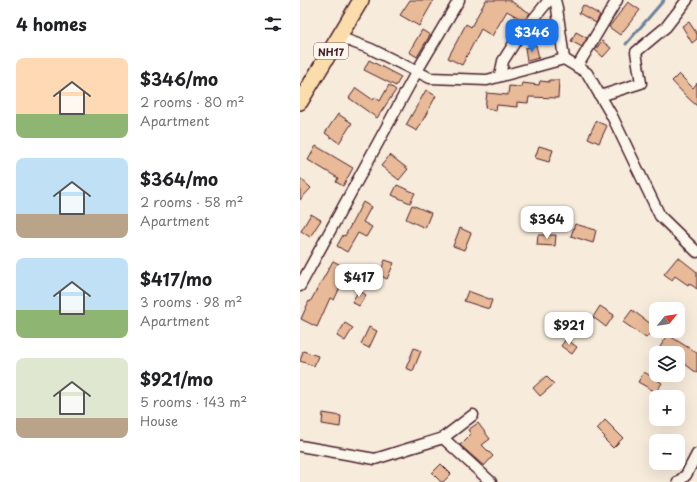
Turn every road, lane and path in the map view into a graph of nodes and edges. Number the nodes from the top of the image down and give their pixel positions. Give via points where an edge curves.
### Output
1 (361, 0) edge
2 (459, 0) edge
3 (549, 0) edge
4 (555, 0) edge
5 (617, 0) edge
6 (687, 0) edge
7 (339, 37) junction
8 (564, 59) junction
9 (577, 67) junction
10 (418, 71) junction
11 (500, 76) junction
12 (600, 96) junction
13 (300, 102) edge
14 (697, 252) edge
15 (300, 286) edge
16 (473, 415) dead end
17 (443, 438) junction
18 (300, 446) edge
19 (697, 454) edge
20 (687, 479) edge
21 (491, 482) edge
22 (678, 482) edge

1 - 7 highway, NH17
2 - 10 street
3 - 11 street via 515,42 503,61
4 - 8 street
5 - 9 street
6 - 12 street via 666,27 636,52 641,83
7 - 10 street via 372,49
7 - 13 highway, NH17
8 - 9 street
8 - 11 street
9 - 12 street via 587,73
10 - 11 street via 430,78 487,80
10 - 15 street
12 - 14 street via 660,216
16 - 17 street
17 - 18 street via 375,459
17 - 21 street
19 - 20 street
20 - 22 street

